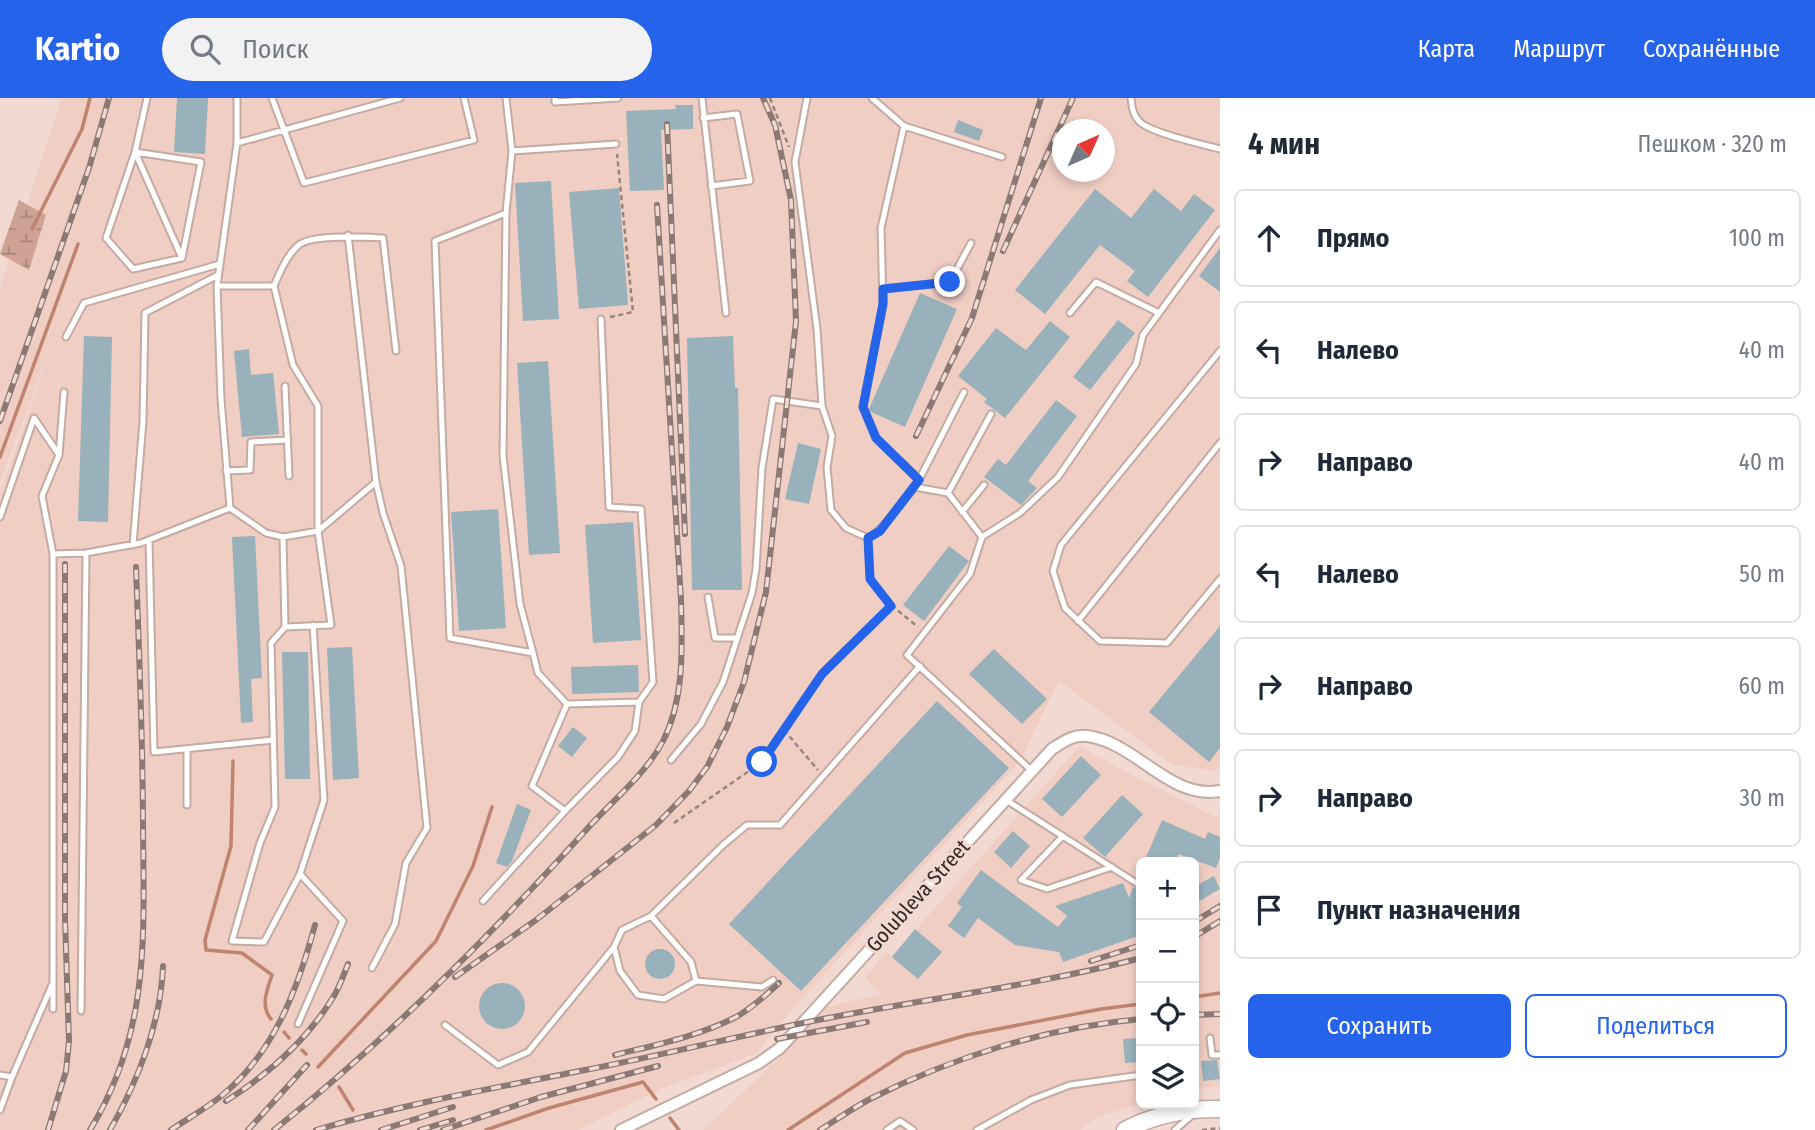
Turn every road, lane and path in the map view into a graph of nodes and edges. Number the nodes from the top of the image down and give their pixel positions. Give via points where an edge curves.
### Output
1 (147, 98) edge
2 (237, 98) edge
3 (272, 98) edge
4 (400, 98) edge
5 (464, 98) edge
6 (506, 98) edge
7 (555, 98) edge
8 (618, 98) edge
9 (702, 98) edge
10 (770, 98) edge
11 (807, 98) edge
12 (872, 98) edge
13 (1131, 98) edge
14 (704, 118) junction
15 (904, 126) junction
16 (284, 130) junction
17 (237, 143) junction
18 (616, 144) joint
19 (1220, 149) edge
20 (512, 151) junction
21 (135, 152) junction
22 (1002, 157) dead end
23 (795, 162) junction
24 (711, 186) junction
25 (506, 213) junction
26 (1220, 230) edge
27 (348, 235) junction
28 (971, 243) dead end
29 (182, 258) junction
30 (220, 264) junction
31 (218, 275) junction
32 (216, 286) junction
33 (274, 286) junction
34 (883, 289) junction
35 (726, 313) dead end
36 (1070, 313) dead end
37 (1159, 313) junction
38 (601, 319) joint
39 (66, 338) dead end
40 (396, 351) dead end
41 (1220, 351) edge
42 (285, 386) dead end
43 (64, 392) dead end
44 (964, 392) dead end
45 (822, 407) junction
46 (991, 414) dead end
47 (288, 440) junction
48 (1220, 443) edge
49 (59, 454) junction
50 (226, 471) junction
51 (289, 476) dead end
52 (919, 480) junction
53 (376, 482) junction
54 (984, 485) dead end
55 (915, 487) junction
56 (948, 493) junction
57 (230, 508) junction
58 (962, 512) junction
59 (0, 517) edge
60 (318, 531) junction
61 (283, 537) junction
62 (982, 537) junction
63 (868, 538) junction
64 (149, 540) junction
65 (133, 545) junction
66 (86, 553) junction
67 (53, 554) junction
68 (1219, 582) edge
69 (708, 597) dead end
70 (891, 606) junction
71 (1078, 621) junction
72 (313, 625) junction
73 (285, 626) junction
74 (925, 632) junction
75 (737, 638) junction
76 (533, 653) junction
77 (920, 666) junction
78 (639, 702) junction
79 (567, 704) junction
80 (784, 730) junction
81 (273, 740) junction
82 (187, 751) junction
83 (671, 760) dead end
84 (1032, 771) junction
85 (823, 776) junction
86 (1220, 791) edge
87 (1006, 800) junction
88 (187, 805) dead end
89 (565, 811) junction
90 (674, 823) dead end
91 (1063, 836) junction
92 (1112, 867) junction
93 (300, 874) junction
94 (1136, 883) edge
95 (483, 901) dead end
96 (650, 916) junction
97 (614, 947) junction
98 (372, 968) dead end
99 (773, 979) dead end
100 (696, 981) junction
101 (53, 982) junction
102 (54, 1009) dead end
103 (81, 1011) dead end
104 (298, 1024) dead end
105 (445, 1025) dead end
106 (1210, 1038) dead end
107 (1220, 1055) edge
108 (0, 1075) edge
109 (1136, 1076) edge
110 (12, 1077) junction
111 (1199, 1108) edge
112 (1194, 1109) edge
113 (1198, 1109) edge
114 (1220, 1109) edge
115 (0, 1110) edge
116 (1220, 1128) edge
117 (621, 1130) edge
118 (887, 1130) edge
119 (913, 1130) edge
120 (976, 1130) edge
121 (1125, 1130) edge
122 (1175, 1130) edge
123 (1202, 1130) edge

1 - 21 lane
2 - 17 lane
3 - 16 lane
4 - 16 lane
5 - 16 lane via 474,140 304,183
6 - 20 lane
7 - 8 lane via 555,102
9 - 14 lane
10 - 23 path
11 - 23 lane
12 - 15 lane
13 - 19 lane via 1141,123
14 - 24 lane
14 - 24 lane via 737,114 750,181
15 - 22 lane
15 - 34 lane via 881,228
16 - 17 lane
17 - 30 lane
18 - 20 lane
18 - 38 path via 633,312
20 - 25 lane
21 - 29 lane
21 - 29 lane via 201,162
21 - 29 lane via 106,238 133,269
23 - 45 lane via 817,329
24 - 35 lane
25 - 76 lane via 503,456 520,604
25 - 76 lane via 435,241 450,638
26 - 37 lane
27 - 33 lane via 301,244 283,264
27 - 40 lane via 383,238
27 - 53 lane
28 - 34 lane via 950,282
30 - 31 lane
30 - 39 lane via 84,303
31 - 32 lane
31 - 65 lane via 145,313 143,421
32 - 33 lane
32 - 50 lane
33 - 60 lane via 293,365 318,406
34 - 52 lane via 863,407 876,438
36 - 37 lane via 1096,282
37 - 62 lane via 1143,335 1136,364 1058,477 1020,513
38 - 78 lane via 608,507 641,509 653,682
41 - 71 lane via 1060,545 1053,571 1065,608
42 - 47 lane
43 - 49 lane
44 - 52 lane
45 - 63 lane via 832,436 827,467 831,510 846,528
45 - 75 lane via 773,399 762,468 756,569
46 - 56 lane
47 - 50 lane via 251,442 250,470
47 - 51 lane
48 - 71 lane
49 - 59 lane via 34,418
49 - 67 lane via 42,496
50 - 57 lane
52 - 55 lane
53 - 60 lane
53 - 98 lane via 401,566 427,828 406,863 395,924
54 - 58 lane
55 - 56 lane
55 - 63 lane via 880,531
56 - 58 lane
57 - 61 lane via 266,533
57 - 64 lane
58 - 62 lane
60 - 61 lane
60 - 72 lane via 331,625
61 - 73 lane
62 - 74 lane via 970,574
63 - 70 path via 870,579
64 - 65 lane
64 - 82 lane via 154,752
65 - 66 lane
66 - 67 lane
66 - 103 lane
67 - 101 lane
68 - 71 lane via 1167,643 1100,641
69 - 75 lane via 715,638
70 - 74 path
70 - 80 path via 822,674
72 - 73 lane
72 - 93 lane via 324,800
73 - 81 lane via 271,643
74 - 77 lane via 907,655
75 - 83 lane via 723,682
76 - 79 lane via 538,673
77 - 84 lane
77 - 85 lane
78 - 79 lane
78 - 89 lane via 635,731 618,757
79 - 89 lane via 532,786
80 - 85 path
80 - 90 path via 762,762
81 - 82 lane
81 - 93 lane via 275,807 232,941 264,942
82 - 88 lane
84 - 86 street, Golubleva Street via 1067,739 1086,736 1111,744 1186,789 1206,794
84 - 87 street, Golubleva Street
85 - 96 lane via 780,825 747,825
87 - 91 lane
87 - 117 street, Golubleva Street via 780,1048 760,1063
89 - 95 lane
91 - 92 lane
91 - 92 lane via 1021,880 1047,889
92 - 94 lane
93 - 104 lane via 342,921
96 - 97 lane via 622,930
96 - 100 lane via 691,962
97 - 100 lane via 620,971 638,995 664,999
97 - 105 lane via 528,1052 498,1065
99 - 100 lane via 762,987
101 - 102 lane
101 - 110 lane
106 - 107 lane via 1212,1055
108 - 110 lane
109 - 120 lane via 1070,1085
110 - 115 lane
111 - 114 main road
112 - 121 main road
113 - 122 lane
116 - 123 path
118 - 119 lane via 900,1121

